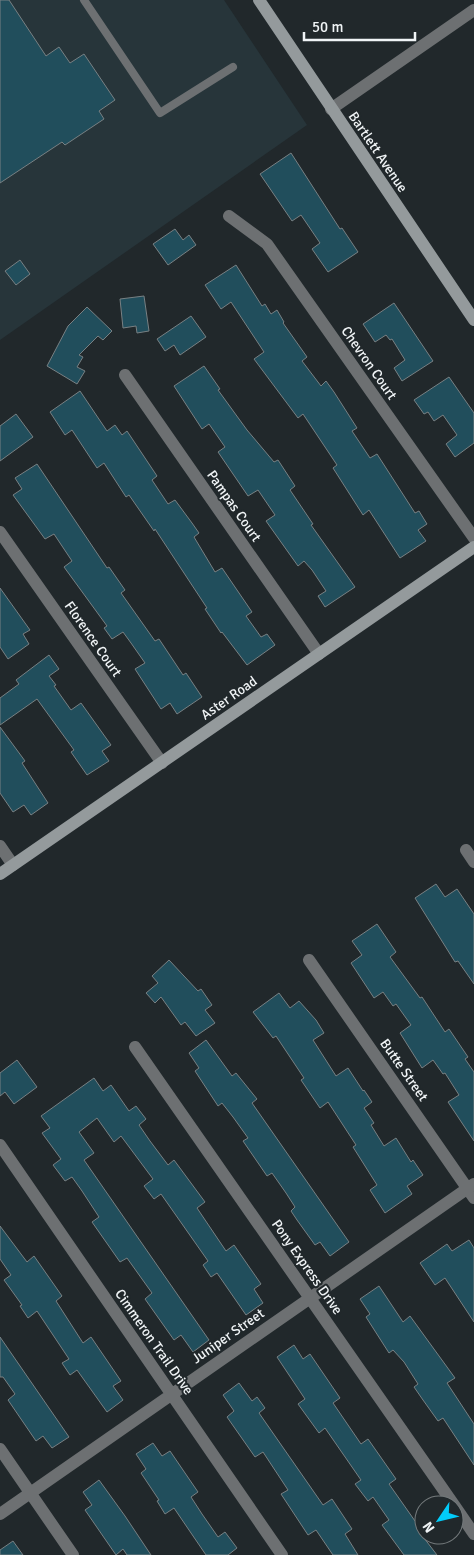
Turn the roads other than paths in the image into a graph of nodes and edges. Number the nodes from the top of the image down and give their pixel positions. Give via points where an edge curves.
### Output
1 (84, 0) edge
2 (259, 0) edge
3 (474, 10) edge
4 (233, 66) dead end
5 (331, 109) junction
6 (229, 216) dead end
7 (474, 320) edge
8 (125, 375) dead end
9 (0, 532) edge
10 (474, 538) edge
11 (474, 547) edge
12 (319, 654) junction
13 (162, 763) junction
14 (0, 846) edge
15 (466, 850) dead end
16 (474, 862) edge
17 (13, 865) junction
18 (0, 874) edge
19 (309, 960) dead end
20 (135, 1047) dead end
21 (0, 1145) edge
22 (472, 1190) edge
23 (310, 1298) junction
24 (172, 1394) junction
25 (0, 1450) edge
26 (30, 1493) junction
27 (447, 1495) edge
28 (0, 1514) edge
29 (464, 1520) edge
30 (474, 1534) edge
31 (73, 1555) edge
32 (282, 1555) edge

1 - 4 lane via 160,113
2 - 5 main road, Bartlett Avenue
3 - 5 street
5 - 7 main road, Bartlett Avenue
6 - 10 street, Chevron Court via 267,244
8 - 12 street, Pampas Court
9 - 13 street, Florence Court
11 - 12 main road, Aster Road
12 - 13 main road, Aster Road
13 - 17 main road, Aster Road
14 - 17 street
15 - 16 street
17 - 18 main road, Aster Road
19 - 22 street, Butte Street
20 - 23 street, Pony Express Drive
21 - 24 street, Cimmeron Trail Drive
22 - 23 street, Juniper Street
23 - 24 street, Juniper Street
23 - 27 street, Pony Express Drive
24 - 26 street, Juniper Street
24 - 32 street, Cimmeron Trail Drive
25 - 26 street
26 - 28 street, Juniper Street
26 - 31 street
29 - 30 street, Pony Express Drive

